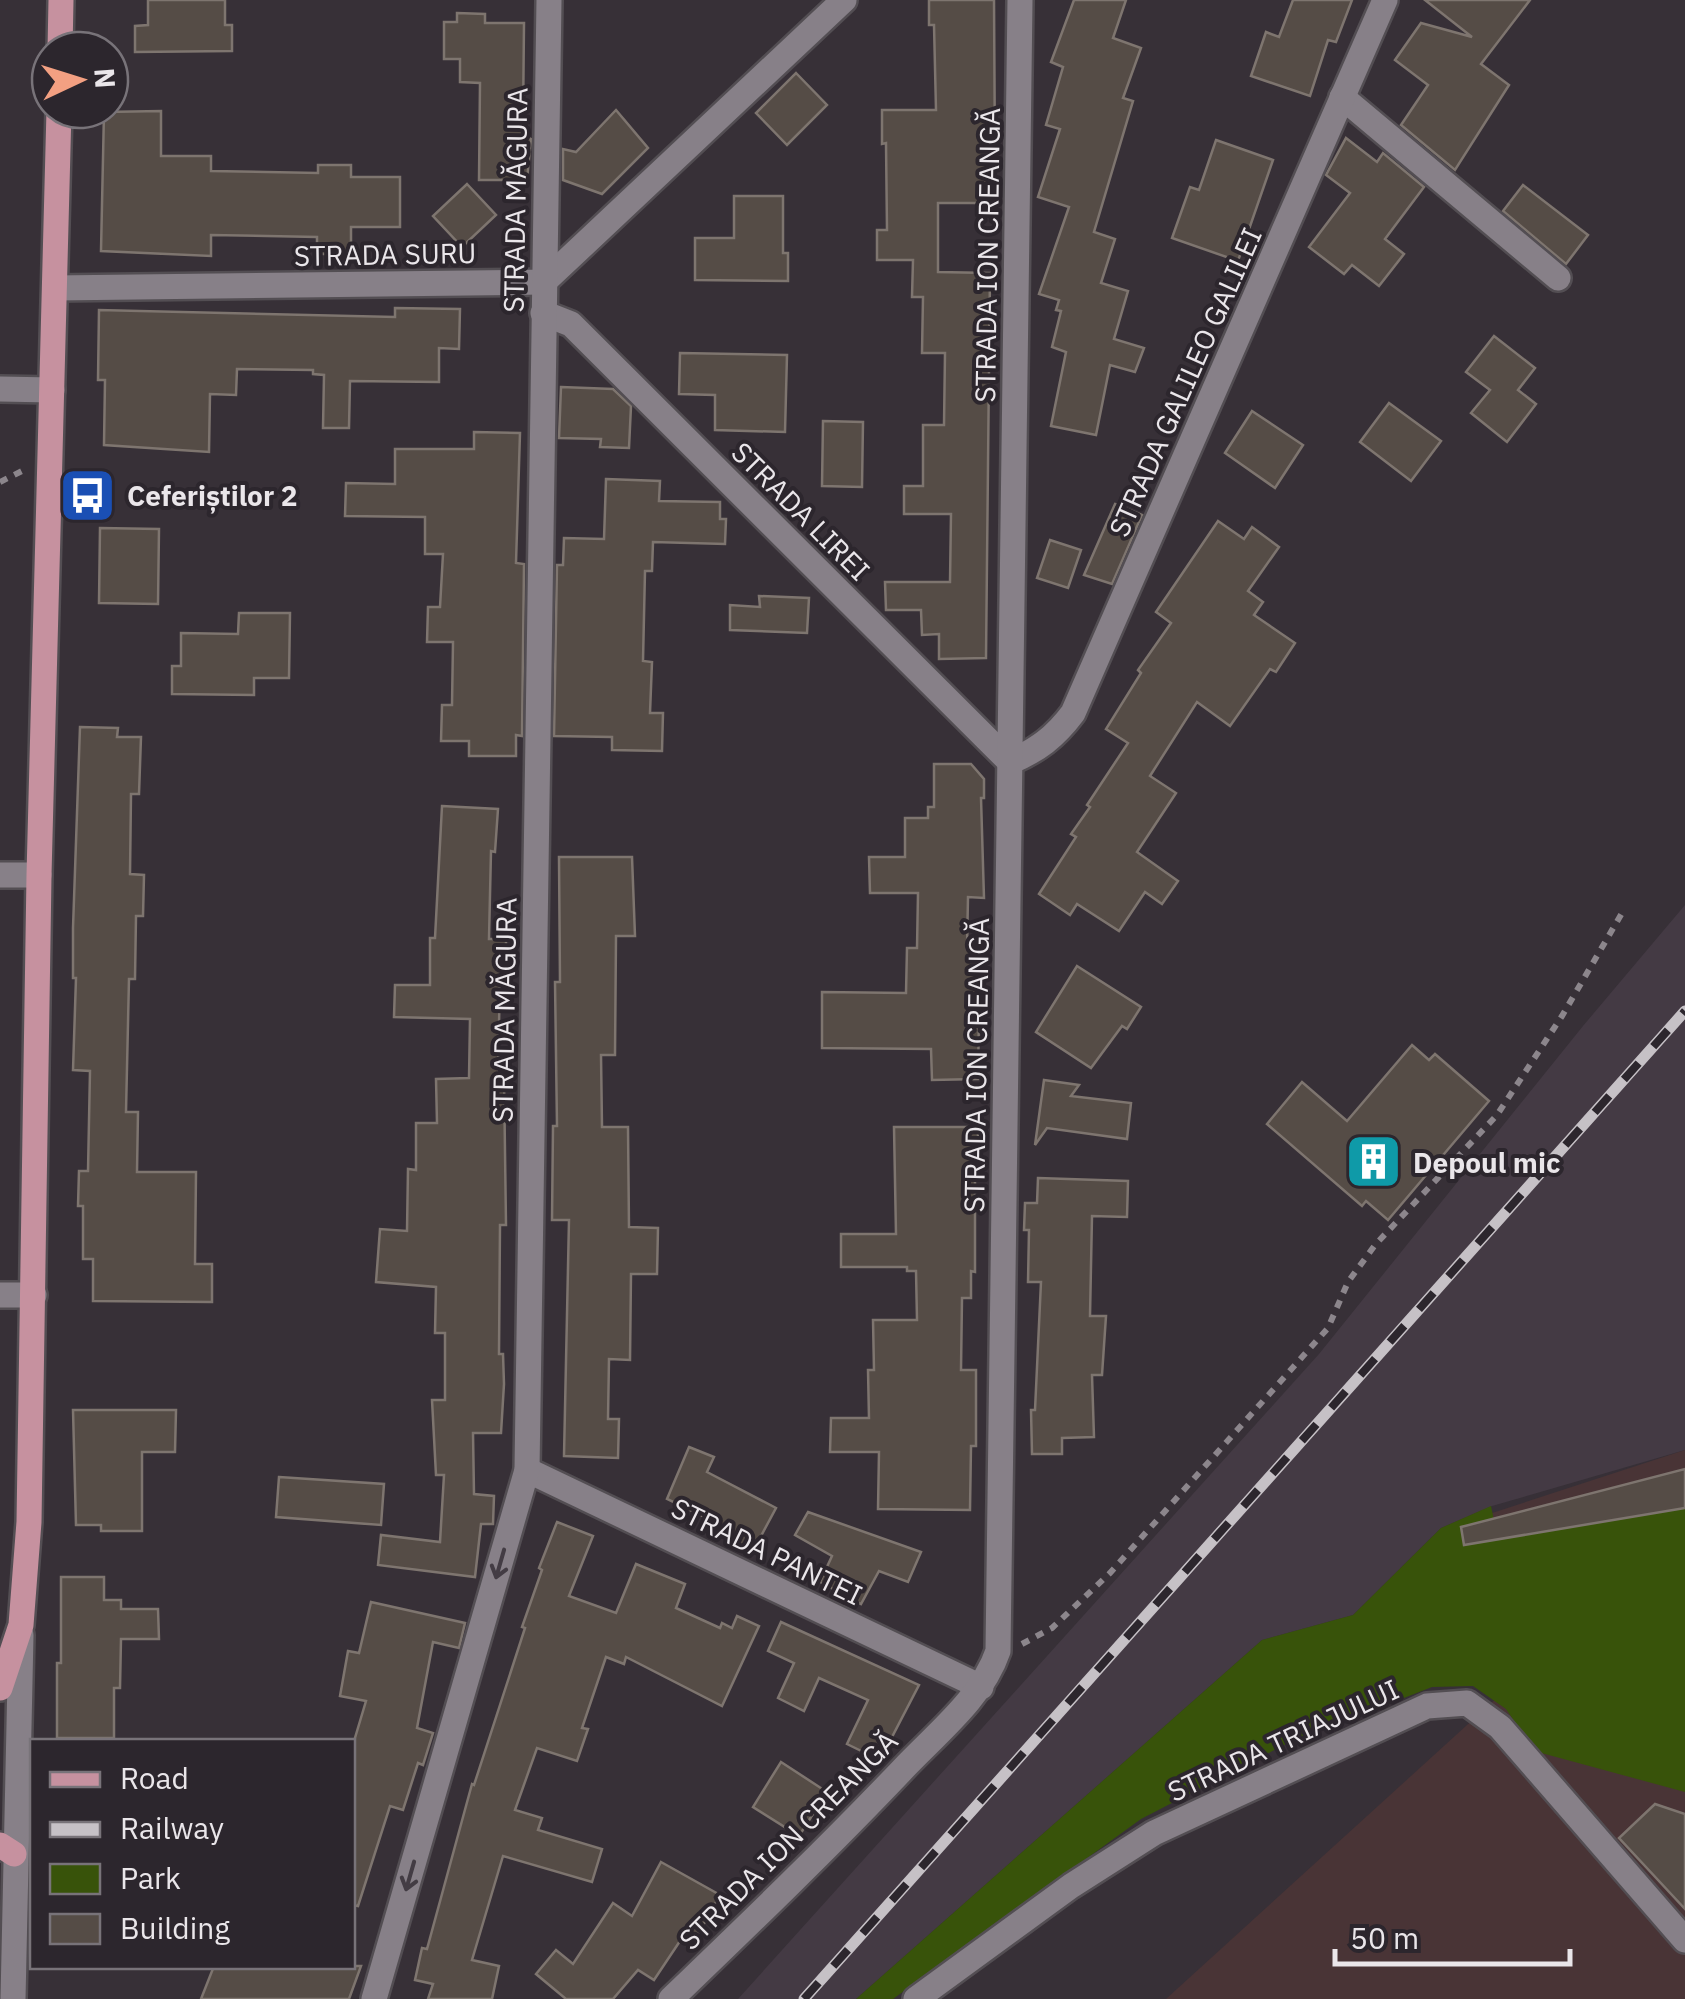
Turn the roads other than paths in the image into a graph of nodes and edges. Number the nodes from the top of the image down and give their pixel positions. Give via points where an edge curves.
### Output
1 (61, 0) edge
2 (550, 0) edge
3 (844, 0) edge
4 (1020, 0) edge
5 (1385, 0) edge
6 (60, 30) edge
7 (1342, 96) junction
8 (59, 130) edge
9 (1558, 278) dead end
10 (544, 282) junction
11 (55, 288) junction
12 (543, 313) junction
13 (0, 389) edge
14 (52, 390) junction
15 (1010, 762) junction
16 (0, 874) edge
17 (39, 875) junction
18 (0, 1294) edge
19 (34, 1295) junction
20 (527, 1470) junction
21 (21, 1624) junction
22 (981, 1687) junction
23 (0, 1688) edge
24 (7, 1849) edge
25 (1685, 1940) edge
26 (12, 1999) edge
27 (374, 1999) edge
28 (670, 1999) edge
29 (916, 1999) edge

1 - 6 main road
2 - 10 street, STRADA MĂGURA
3 - 10 street
4 - 15 street, STRADA ION CREANGĂ
5 - 7 street, STRADA GALILEO GALILEI
7 - 9 street
7 - 15 street, STRADA GALILEO GALILEI via 1073,713 1038,750
8 - 11 main road
10 - 11 street, STRADA SURU
10 - 12 street, STRADA MĂGURA
11 - 14 main road
12 - 15 street, STRADA LIREI via 571,324
12 - 20 street, STRADA MĂGURA
13 - 14 street
14 - 17 main road
15 - 22 street, STRADA ION CREANGĂ via 998,1652
16 - 17 street
17 - 19 main road
18 - 19 street
19 - 21 main road
20 - 22 street, STRADA PANTEI
20 -> 27 street, STRADA MĂGURA
21 - 23 main road
21 - 24 street
22 - 28 street, STRADA ION CREANGĂ via 815,1861
24 - 26 street
25 - 29 street, STRADA TRIAJULUI via 1500,1726 1467,1703 1427,1706 1154,1833

